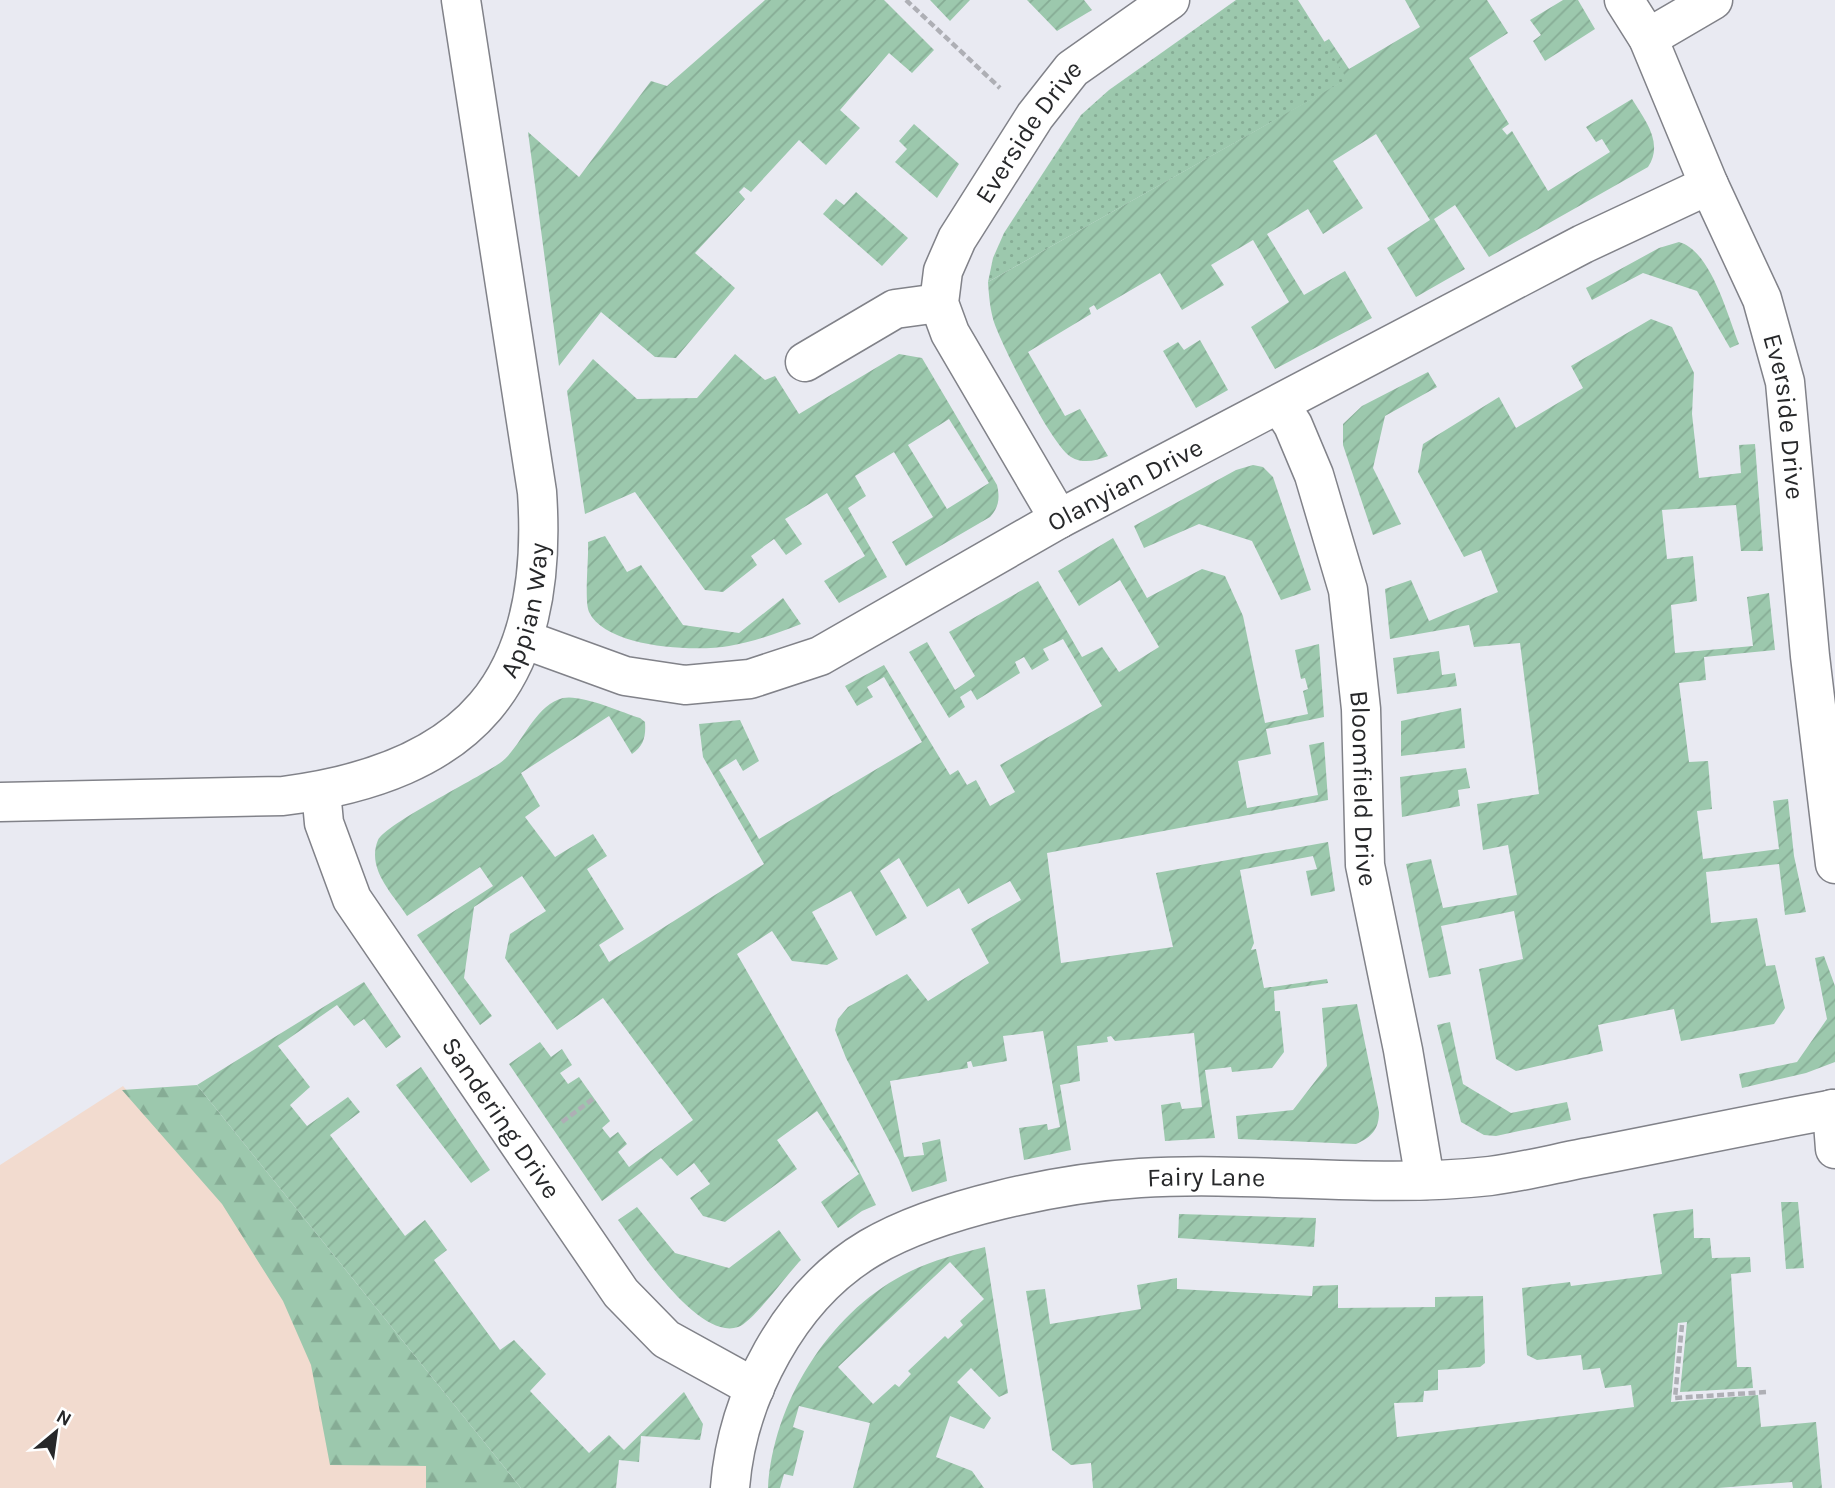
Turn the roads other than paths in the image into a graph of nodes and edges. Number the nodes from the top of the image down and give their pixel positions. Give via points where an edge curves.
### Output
1 (461, 0) edge
2 (1170, 0) edge
3 (1624, 0) edge
4 (1713, 0) edge
5 (1648, 38) junction
6 (1709, 185) junction
7 (939, 303) junction
8 (805, 362) dead end
9 (1280, 405) junction
10 (1059, 519) junction
11 (523, 639) junction
12 (321, 791) junction
13 (0, 802) edge
14 (1835, 864) edge
15 (1833, 1109) edge
16 (1835, 1149) edge
17 (1425, 1180) junction
18 (755, 1388) junction
19 (730, 1488) edge

1 - 11 street, Appian Way via 537,492 540,532
2 - 7 street, Everside Drive via 1072,69 1035,116 957,239 943,271
3 - 5 street, Everside Drive
4 - 5 street
5 - 6 street, Everside Drive
6 - 9 street, Olanyian Drive via 1583,244
6 - 14 street, Everside Drive via 1762,299 1785,382
7 - 8 street via 895,309
7 - 10 street, Everside Drive via 950,333
9 - 10 street, Olanyian Drive
9 - 17 street, Bloomfield Drive via 1314,475 1348,590 1361,709 1365,865 1404,1050
10 - 11 street, Olanyian Drive via 820,656 750,679 685,685 625,676
11 - 12 street, Appian Way via 490,701 449,742 413,763
12 - 13 street, Appian Way via 283,796
12 - 18 street, Sandering Drive via 324,823 352,900 621,1293 666,1339
15 - 16 street
15 - 17 street, Fairy Lane via 1492,1175
17 - 18 street, Fairy Lane via 1136,1178 994,1202 909,1230 869,1248 847,1265 798,1314
18 - 19 street, Fairy Lane via 732,1459

